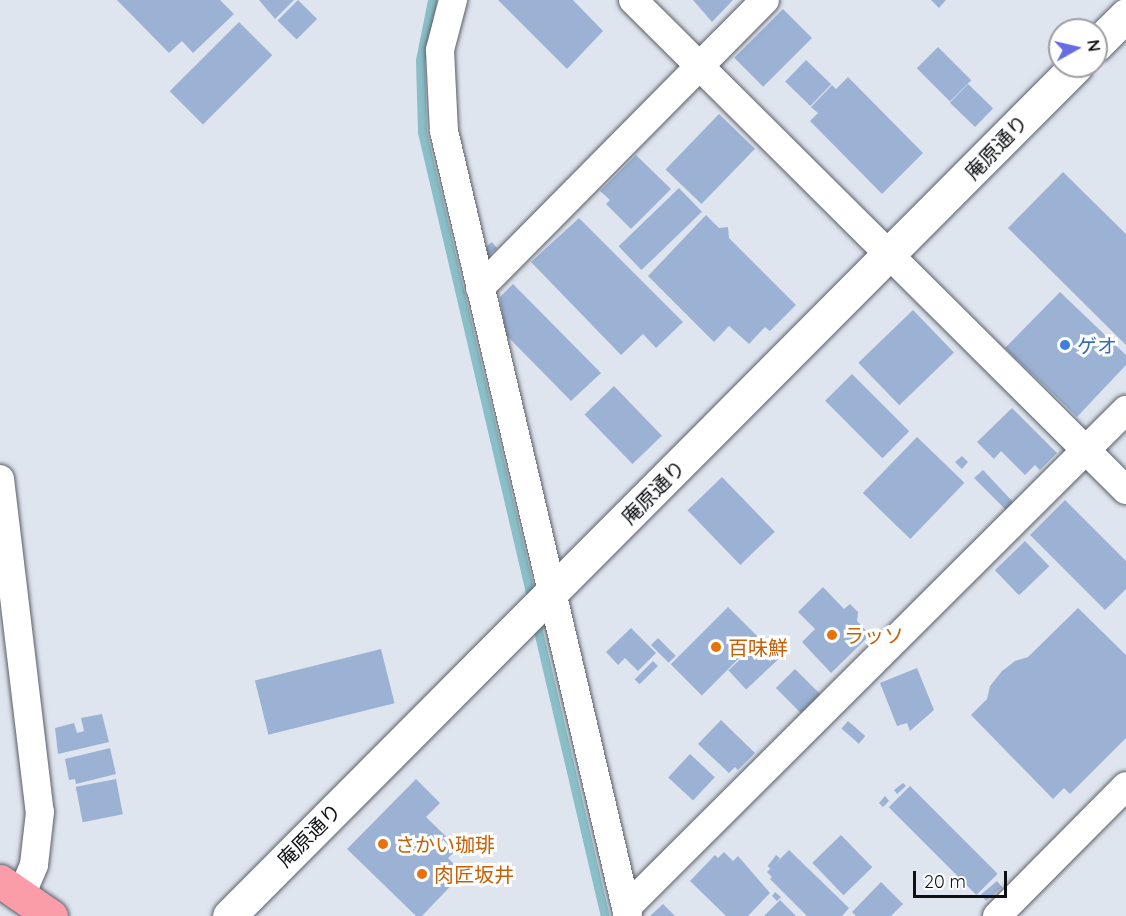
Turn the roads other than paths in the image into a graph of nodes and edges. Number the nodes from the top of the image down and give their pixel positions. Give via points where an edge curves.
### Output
1 (453, 0) edge
2 (633, 0) edge
3 (765, 0) edge
4 (1126, 15) edge
5 (1108, 33) edge
6 (700, 66) junction
7 (1064, 78) edge
8 (889, 256) junction
9 (480, 288) junction
10 (1126, 410) edge
11 (1086, 450) junction
12 (0, 479) edge
13 (1126, 490) edge
14 (547, 596) junction
15 (8, 607) edge
16 (1126, 786) edge
17 (11, 888) edge
18 (627, 912) edge
19 (51, 916) edge
20 (229, 916) edge
21 (998, 916) edge

1 - 9 street via 440,50 439,83 444,131
2 - 6 street
3 - 6 street
4 - 5 street
6 - 8 street
6 - 9 street
7 - 8 street, 庵原通り
8 - 11 street
8 - 14 street, 庵原通り
9 - 14 street
10 - 11 street
11 - 13 street
11 - 18 street
12 - 15 street
14 - 18 street
14 - 20 street, 庵原通り
15 - 17 street via 40,812 34,865
16 - 21 street
17 - 19 highway

